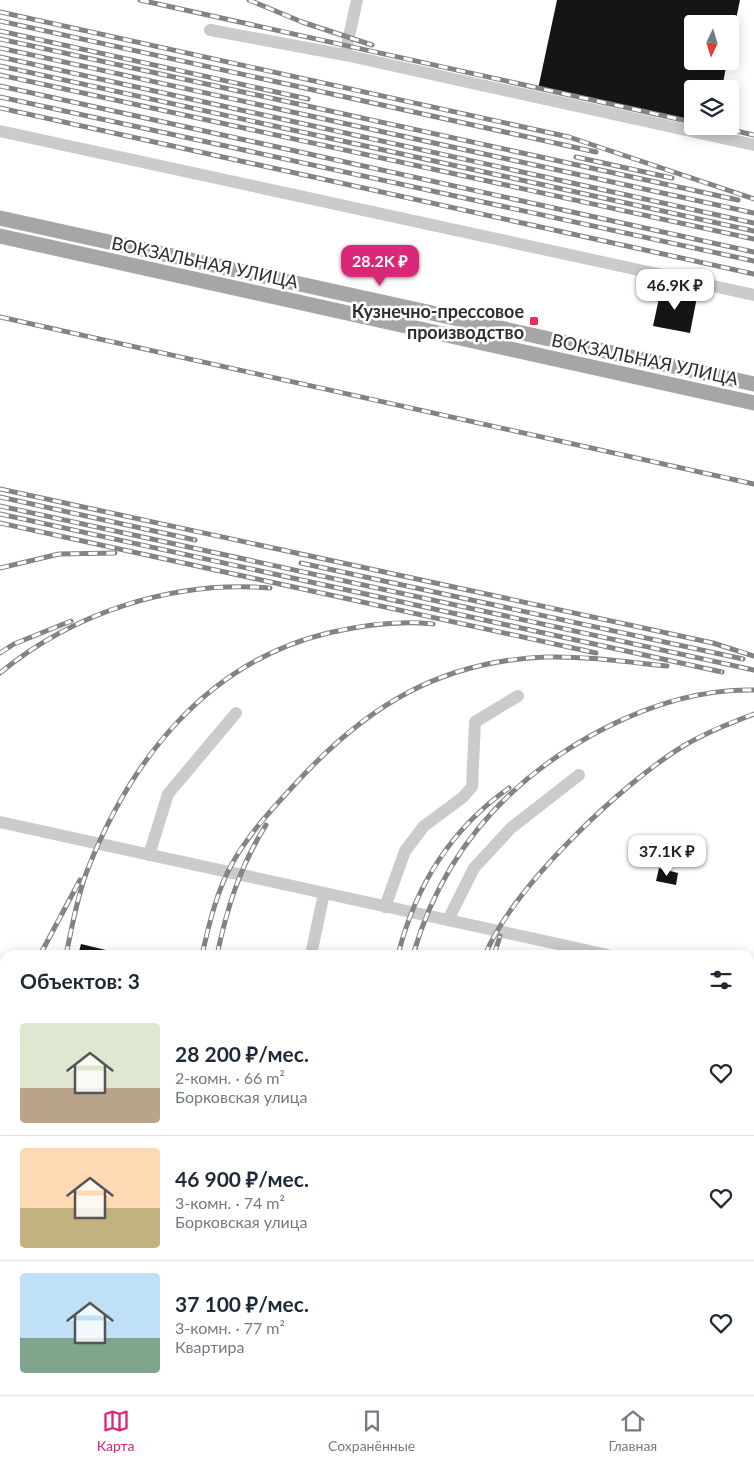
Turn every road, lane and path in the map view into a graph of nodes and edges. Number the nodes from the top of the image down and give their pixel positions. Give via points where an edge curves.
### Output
1 (357, 0) edge
2 (210, 30) dead end
3 (345, 56) junction
4 (0, 130) edge
5 (754, 145) edge
6 (0, 218) edge
7 (0, 236) edge
8 (754, 295) edge
9 (754, 384) edge
10 (754, 403) edge
11 (518, 696) dead end
12 (236, 713) dead end
13 (579, 775) dead end
14 (0, 822) edge
15 (149, 855) junction
16 (324, 894) junction
17 (385, 907) junction
18 (448, 920) junction
19 (312, 950) edge
20 (583, 950) edge

1 - 3 lane
2 - 3 lane
3 - 5 lane
4 - 8 lane
6 - 9 main road
7 - 10 main road, ВОКЗАЛЬНАЯ УЛИЦА
11 - 17 lane via 475,722 472,787 424,826 405,851
12 - 15 lane via 168,794
13 - 18 lane via 510,828 474,868
14 - 15 lane
15 - 16 lane
16 - 17 lane
16 - 19 lane
17 - 18 lane
18 - 20 lane

